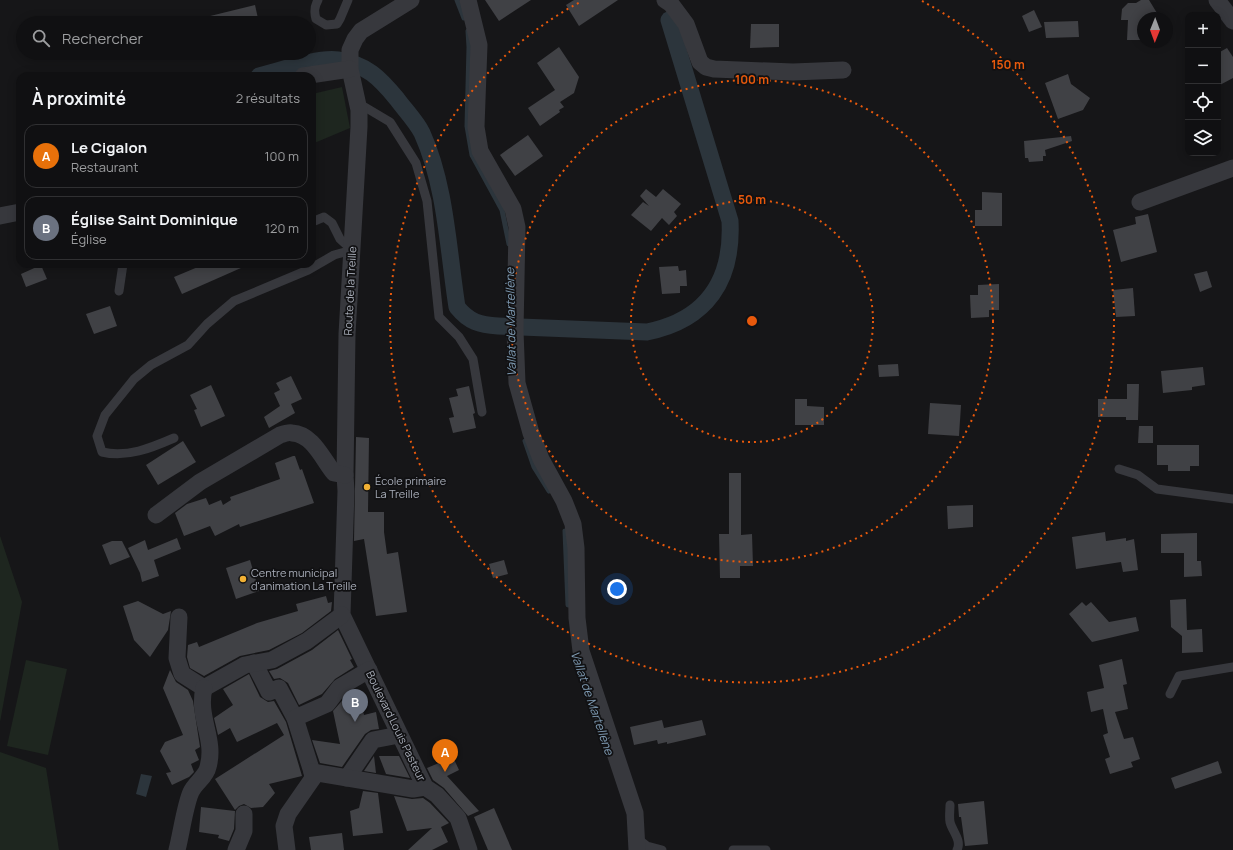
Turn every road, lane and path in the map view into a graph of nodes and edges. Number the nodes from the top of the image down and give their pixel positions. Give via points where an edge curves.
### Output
1 (318, 0) edge
2 (348, 0) edge
3 (411, 0) edge
4 (468, 0) edge
5 (1217, 0) edge
6 (668, 2) edge
7 (315, 16) edge
8 (316, 19) edge
9 (1233, 21) edge
10 (350, 65) junction
11 (843, 70) dead end
12 (316, 73) edge
13 (358, 103) junction
14 (1233, 168) edge
15 (1140, 202) dead end
16 (16, 213) edge
17 (0, 216) edge
18 (316, 220) edge
19 (352, 250) junction
20 (316, 265) edge
21 (122, 268) edge
22 (311, 268) edge
23 (119, 292) dead end
24 (482, 412) dead end
25 (174, 438) dead end
26 (1119, 469) dead end
27 (345, 476) junction
28 (1233, 499) edge
29 (156, 515) dead end
30 (342, 615) junction
31 (179, 617) dead end
32 (254, 663) junction
33 (1233, 667) edge
34 (369, 670) junction
35 (204, 688) junction
36 (1170, 694) dead end
37 (295, 718) junction
38 (399, 735) junction
39 (312, 772) junction
40 (347, 778) junction
41 (425, 787) junction
42 (950, 805) dead end
43 (244, 814) dead end
44 (638, 844) edge
45 (178, 850) edge
46 (236, 850) edge
47 (287, 850) edge
48 (469, 850) edge
49 (662, 850) edge
50 (733, 850) edge
51 (766, 850) edge
52 (957, 850) edge

1 - 7 lane via 315,5
2 - 8 lane via 337,24 326,25
3 - 10 street via 361,31 355,39
4 - 44 street via 479,45 476,127 480,151 513,209 517,227 517,383 541,459 564,501 573,524 581,650 634,813
5 - 9 street
6 - 11 street via 686,24 697,56 706,66 714,69 793,72
10 - 12 street
10 - 13 street, Route de la Treille
13 - 19 street, Route de la Treille
13 - 24 lane via 390,122 416,163 427,201 439,317 459,337 473,359
14 - 15 street
16 - 17 street
18 - 19 lane via 324,217 332,223 340,239
19 - 20 lane via 334,255
19 - 27 street, Route de la Treille via 347,334
21 - 23 lane
22 - 25 lane via 234,301 207,324 188,345 151,365 134,379 105,415 97,436 102,452 116,455 149,449
26 - 28 lane via 1138,475 1157,489
27 - 29 street via 334,473 313,444 292,432 280,435 200,482
27 - 30 street, Route de la Treille
30 - 32 street via 307,641 272,660
30 - 34 street, Boulevard Louis Pasteur
31 - 35 street via 177,658 182,674
32 - 35 street via 245,665
32 - 37 street
33 - 36 lane via 1179,676
34 - 37 street via 340,687 327,704
34 - 38 street, Boulevard Louis Pasteur
35 - 45 street via 201,701 211,747 208,769 191,792
37 - 39 street
38 - 40 street via 373,740
38 - 41 street, Boulevard Louis Pasteur
39 - 40 street
39 - 47 street via 312,778 288,814 284,826
40 - 41 street via 413,789
41 - 48 street, Boulevard Louis Pasteur via 437,795 458,818
42 - 52 lane via 950,822 959,846
43 - 46 street via 244,831
44 - 49 lane
50 - 51 lane

